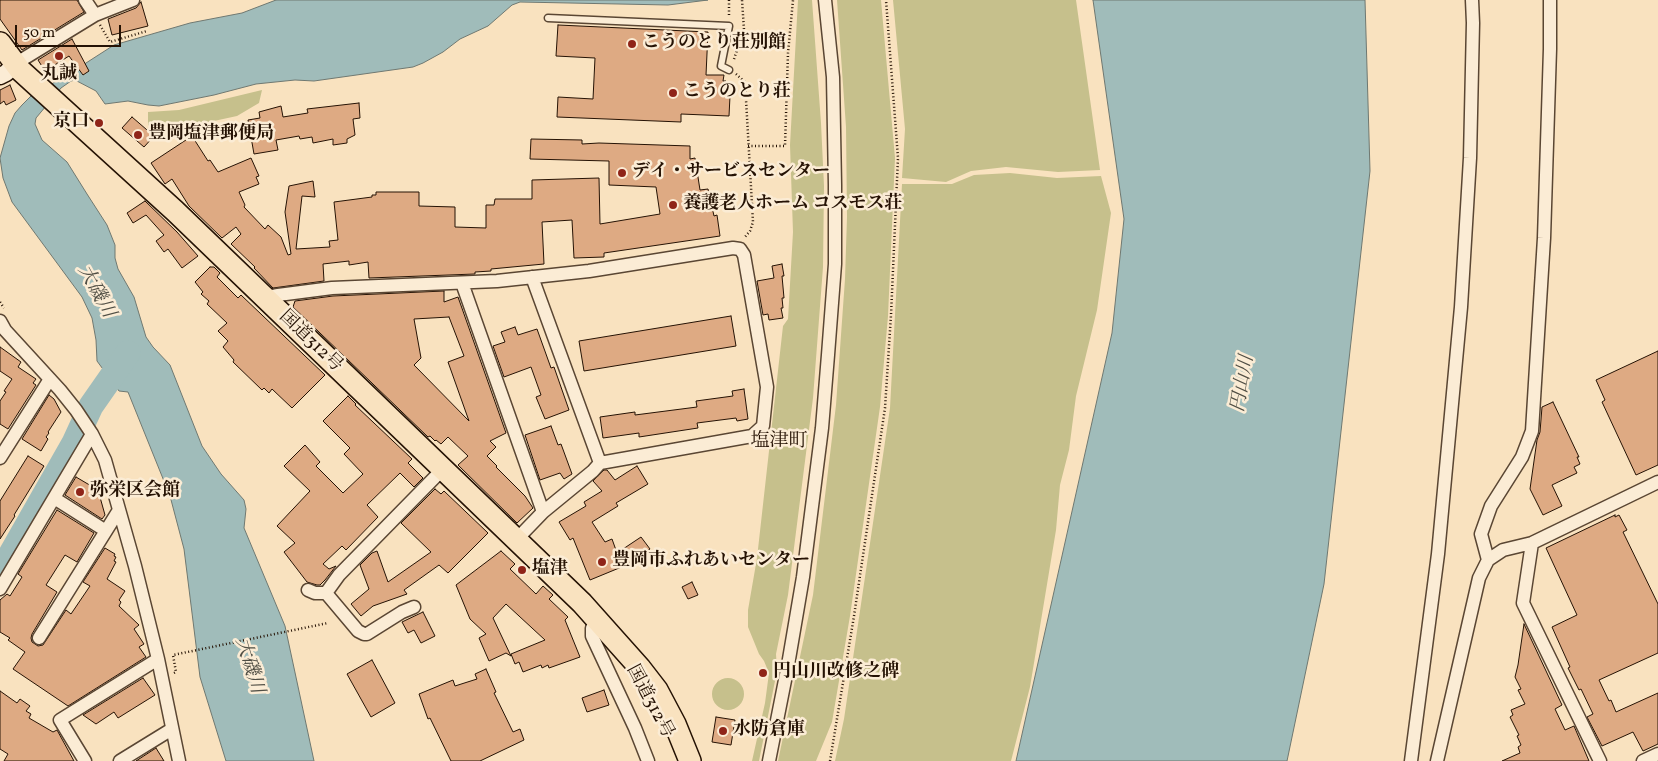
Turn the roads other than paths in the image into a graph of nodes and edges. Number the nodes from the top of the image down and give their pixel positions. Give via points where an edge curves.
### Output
1 (85, 0) edge
2 (133, 0) edge
3 (826, 0) edge
4 (1472, 0) edge
5 (1550, 0) edge
6 (95, 15) junction
7 (548, 18) dead end
8 (0, 43) edge
9 (12, 70) edge
10 (729, 70) road end
11 (532, 277) junction
12 (462, 283) junction
13 (267, 300) junction
14 (1, 325) edge
15 (50, 379) junction
16 (92, 434) junction
17 (0, 458) edge
18 (600, 462) junction
19 (442, 470) junction
20 (1658, 482) edge
21 (54, 498) junction
22 (119, 510) junction
23 (543, 512) junction
24 (106, 531) junction
25 (516, 540) junction
26 (1532, 543) junction
27 (1488, 560) junction
28 (0, 589) edge
29 (308, 590) dead end
30 (326, 593) junction
31 (414, 607) dead end
32 (598, 622) junction
33 (39, 638) dead end
34 (618, 643) junction
35 (158, 659) junction
36 (172, 729) junction
37 (1658, 754) edge
38 (85, 761) edge
39 (120, 761) edge
40 (179, 761) edge
41 (648, 761) edge
42 (678, 761) edge
43 (690, 761) edge
44 (769, 761) edge
45 (1411, 761) edge
46 (1437, 761) edge
47 (1600, 761) edge
48 (1643, 761) edge

1 - 6 street
2 - 6 street
3 - 44 street via 832,78 835,264 822,428 803,577
4 - 45 street via 1470,158 1461,307 1438,554
5 - 27 street via 1544,238 1532,431 1522,457 1491,506 1481,534
6 - 9 street
7 - 10 lane via 729,26 721,66
8 - 9 highway, 国道312号
9 - 13 highway, 国道312号 via 57,102
11 - 12 street
11 - 18 street
11 - 18 street via 589,272 733,248 740,249 744,255 766,387 763,426 752,436
12 - 13 street via 332,288 272,296
12 - 23 street
13 - 19 highway, 国道312号
14 - 15 street
15 - 16 street
15 - 17 street
16 - 21 street
16 - 22 street via 104,460
18 - 23 street
19 - 25 highway, 国道312号
19 - 30 street via 339,575
20 - 26 street
21 - 24 street
21 - 28 street
22 - 24 street
22 - 35 street
23 - 25 street
24 - 33 street
25 - 32 highway, 国道312号
26 - 27 street via 1503,550
26 - 47 street via 1523,602
27 - 46 street via 1479,578
29 - 30 street
30 - 31 street via 364,634
32 - 34 highway, 国道312号
32 - 41 street via 592,628 592,636
34 - 42 highway, 国道312号 via 649,694
34 - 43 highway, 国道312号 via 657,690
35 - 36 street
35 - 38 street via 60,720
36 - 39 street
36 - 40 street
37 - 48 street

